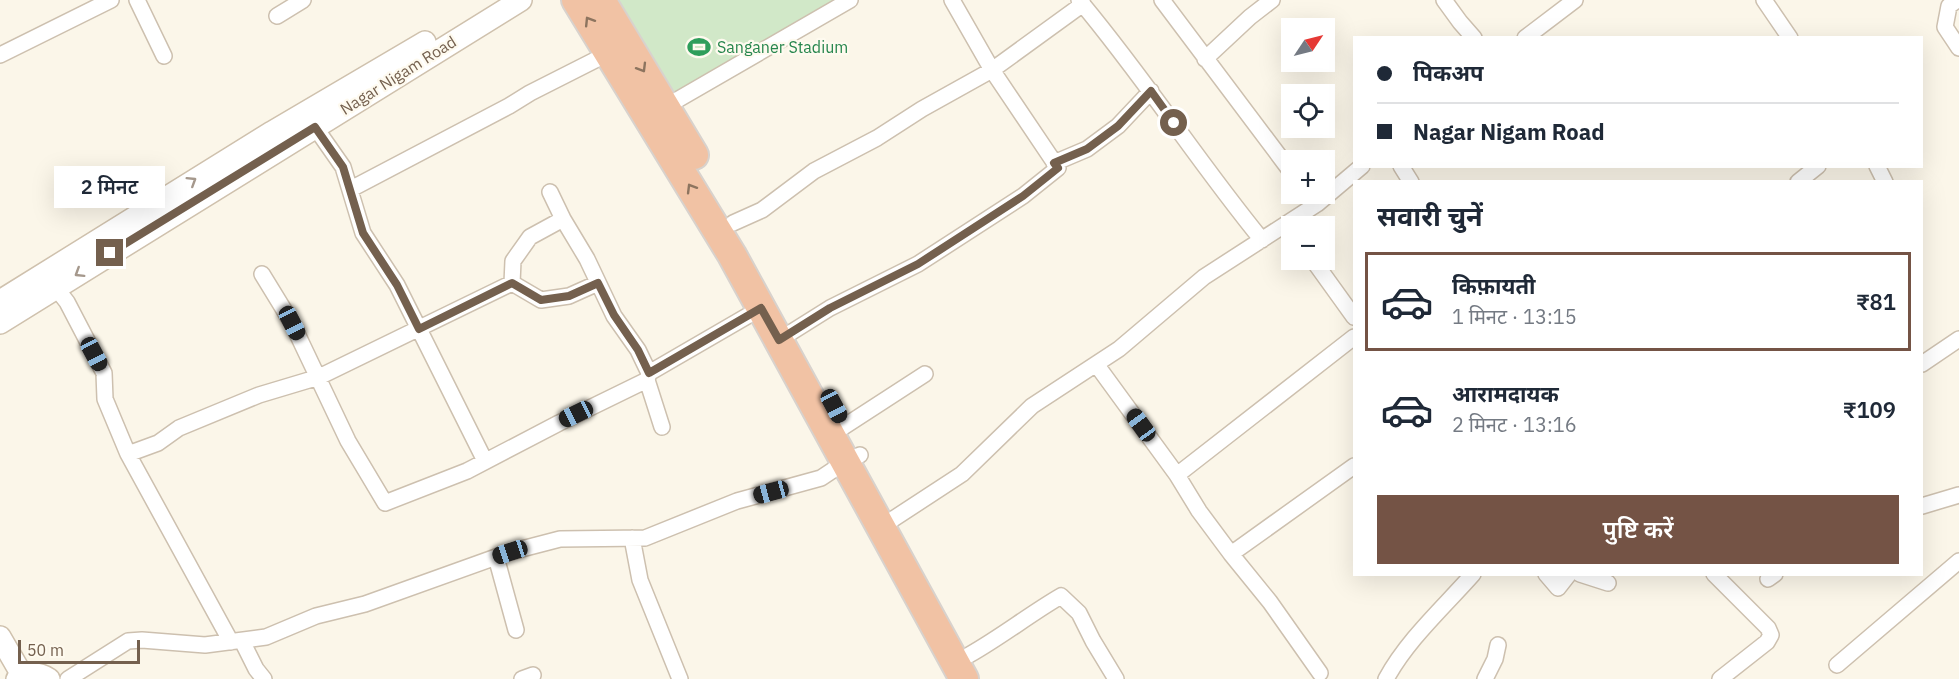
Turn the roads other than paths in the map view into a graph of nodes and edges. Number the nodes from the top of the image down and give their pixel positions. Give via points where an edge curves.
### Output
1 (111, 0) edge
2 (137, 0) edge
3 (303, 0) edge
4 (495, 0) edge
5 (521, 0) edge
6 (576, 0) edge
7 (601, 0) edge
8 (850, 0) edge
9 (952, 0) edge
10 (1162, 0) edge
11 (1272, 0) edge
12 (1444, 0) edge
13 (1575, 0) edge
14 (1764, 0) edge
15 (1957, 0) edge
16 (1081, 2) edge
17 (278, 16) dead end
18 (1472, 36) edge
19 (1528, 36) edge
20 (1789, 36) edge
21 (1959, 48) edge
22 (609, 53) junction
23 (0, 55) edge
24 (164, 56) dead end
25 (1204, 59) junction
26 (992, 70) junction
27 (1151, 91) junction
28 (665, 107) junction
29 (315, 127) junction
30 (1281, 159) edge
31 (1054, 163) junction
32 (1359, 168) edge
33 (1816, 168) edge
34 (1800, 180) edge
35 (1335, 184) edge
36 (351, 189) junction
37 (550, 192) dead end
38 (1309, 204) edge
39 (1299, 216) edge
40 (563, 219) junction
41 (733, 223) junction
42 (1281, 230) edge
43 (1262, 240) junction
44 (1320, 270) edge
45 (262, 274) dead end
46 (512, 283) junction
47 (598, 283) junction
48 (56, 288) junction
49 (0, 301) edge
50 (761, 308) junction
51 (1353, 316) edge
52 (0, 323) edge
53 (419, 329) junction
54 (786, 336) junction
55 (1353, 338) edge
56 (1959, 339) edge
57 (1923, 363) edge
58 (1096, 364) junction
59 (925, 374) dead end
60 (319, 377) junction
61 (648, 377) junction
62 (662, 427) dead end
63 (838, 431) junction
64 (128, 454) junction
65 (853, 458) junction
66 (485, 461) junction
67 (1353, 466) edge
68 (1177, 475) junction
69 (1959, 495) edge
70 (1923, 506) edge
71 (888, 522) junction
72 (632, 538) junction
73 (1231, 554) junction
74 (496, 557) junction
75 (1959, 561) edge
76 (1471, 576) edge
77 (1548, 576) edge
78 (1567, 576) edge
79 (1586, 576) edge
80 (1716, 576) edge
81 (1608, 583) dead end
82 (516, 630) dead end
83 (0, 637) edge
84 (236, 641) junction
85 (1498, 645) dead end
86 (1837, 664) dead end
87 (13, 668) edge
88 (972, 671) edge
89 (1320, 673) dead end
90 (49, 679) edge
91 (68, 679) edge
92 (264, 679) edge
93 (680, 679) edge
94 (1116, 679) edge
95 (1386, 679) edge
96 (1485, 679) edge
97 (1720, 679) edge

1 - 23 street
2 - 24 street
3 - 17 street
49 -> 4 street, Nagar Nigam Road via 272,132
5 - 29 street, Nagar Nigam Road
22 -> 6 highway
7 -> 28 highway
8 - 28 street
9 - 26 street
10 - 25 street
11 - 25 street
12 - 18 street
13 - 19 street
14 - 20 street
15 - 21 street via 1949,6 1946,27
16 - 26 street
16 - 27 street
22 - 36 street
50 -> 22 highway
25 - 30 street
26 - 31 street
26 - 41 street via 814,171 762,210
27 - 31 street via 1118,126 1087,149
27 - 43 street
28 - 41 highway
29 - 36 street via 343,167
29 -> 48 street, Nagar Nigam Road
31 - 54 street via 1058,168 1014,202 918,264 830,308
32 - 35 street
33 - 34 street
36 - 53 street via 363,233 397,285
37 - 40 street
38 - 39 street
40 - 46 street via 531,237 513,261
40 - 47 street
41 - 54 highway
42 - 43 street
43 - 58 street via 1204,277
44 - 51 street
45 - 60 street
46 - 47 street via 541,300 569,296
46 - 53 street
47 - 61 street via 638,350
48 - 52 street, Nagar Nigam Road
48 - 64 street via 104,373 105,399
50 - 54 highway
50 - 61 street
53 - 60 street
53 - 66 street
54 - 63 highway
55 - 68 street
56 - 57 street
58 - 68 street
58 - 71 street via 1032,406 962,474
59 - 63 street
60 - 64 street via 259,395
60 - 66 street via 348,441 385,502
61 - 62 street
61 - 66 street
63 - 65 highway
64 - 84 street
65 - 71 highway
65 - 72 street via 821,478 737,501 645,538
67 - 73 street
68 - 73 street
69 - 70 street
71 - 88 highway
72 - 74 street via 560,539
72 - 93 street via 640,580
73 - 89 street
74 - 82 street
74 - 84 street via 365,604 316,616 267,637
75 - 86 street
76 - 95 street via 1429,621
77 - 78 street via 1558,588
79 - 81 street
80 - 97 street via 1771,635
83 - 87 street
84 - 91 street via 205,645 128,641
84 - 92 street
85 - 96 street
87 - 90 street
88 - 94 street via 995,640 1061,596 1079,613

